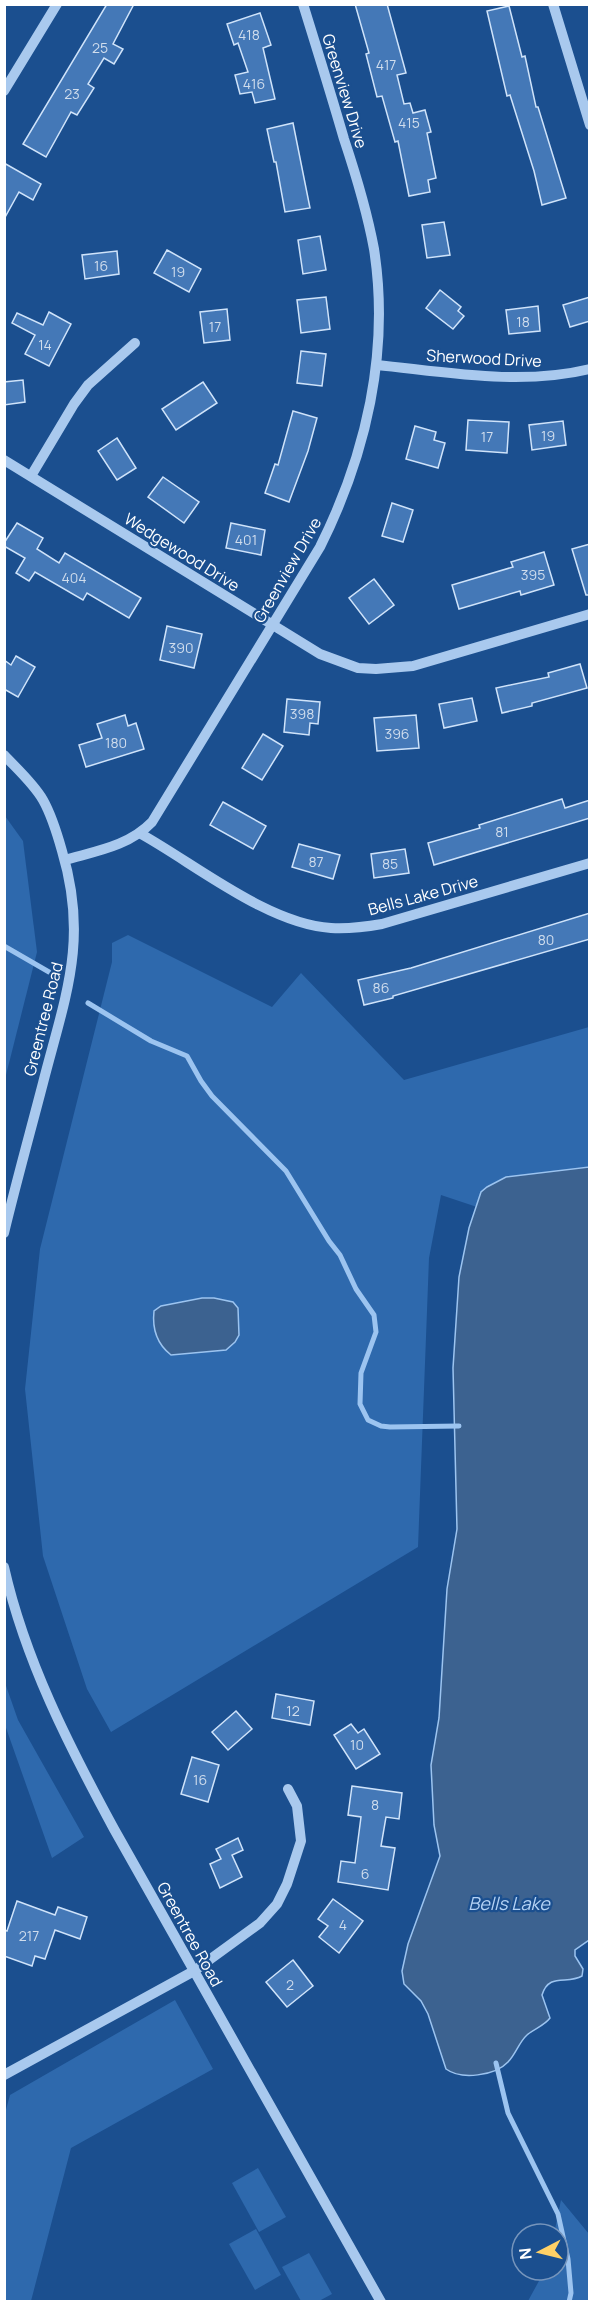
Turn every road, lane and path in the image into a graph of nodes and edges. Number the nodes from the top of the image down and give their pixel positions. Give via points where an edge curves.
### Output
1 (57, 4) edge
2 (303, 4) edge
3 (553, 4) edge
4 (4, 91) edge
5 (590, 125) edge
6 (135, 343) dead end
7 (377, 365) junction
8 (590, 369) edge
9 (4, 460) edge
10 (31, 476) junction
11 (590, 614) edge
12 (272, 625) junction
13 (4, 755) edge
14 (141, 834) junction
15 (65, 860) junction
16 (590, 863) edge
17 (4, 1233) edge
18 (4, 1567) edge
19 (288, 1789) dead end
20 (194, 1971) junction
21 (4, 2075) edge
22 (381, 2301) edge

1 - 4 street
2 - 7 street, Greenview Drive via 364,204 374,250
3 - 5 street
6 - 10 street via 81,394
7 - 8 street, Sherwood Drive via 494,376 550,376
7 - 12 street, Greenview Drive via 367,425 342,501 320,547
9 - 10 street, Wedgewood Drive
10 - 12 street, Wedgewood Drive
11 - 12 street, Wedgewood Drive via 433,661 386,669 340,663
12 - 14 street, Greenview Drive
13 - 15 street, Greentree Road via 42,798
14 - 15 street, Greenview Drive
14 - 16 street, Bells Lake Drive via 259,905 295,920 329,928 382,924
15 - 17 street, Greentree Road via 75,920 73,960 65,1004
18 - 20 street, Greentree Road via 28,1646 68,1742
19 - 20 street via 297,1806 301,1841 277,1904 260,1923
20 - 21 street
20 - 22 street, Greentree Road

